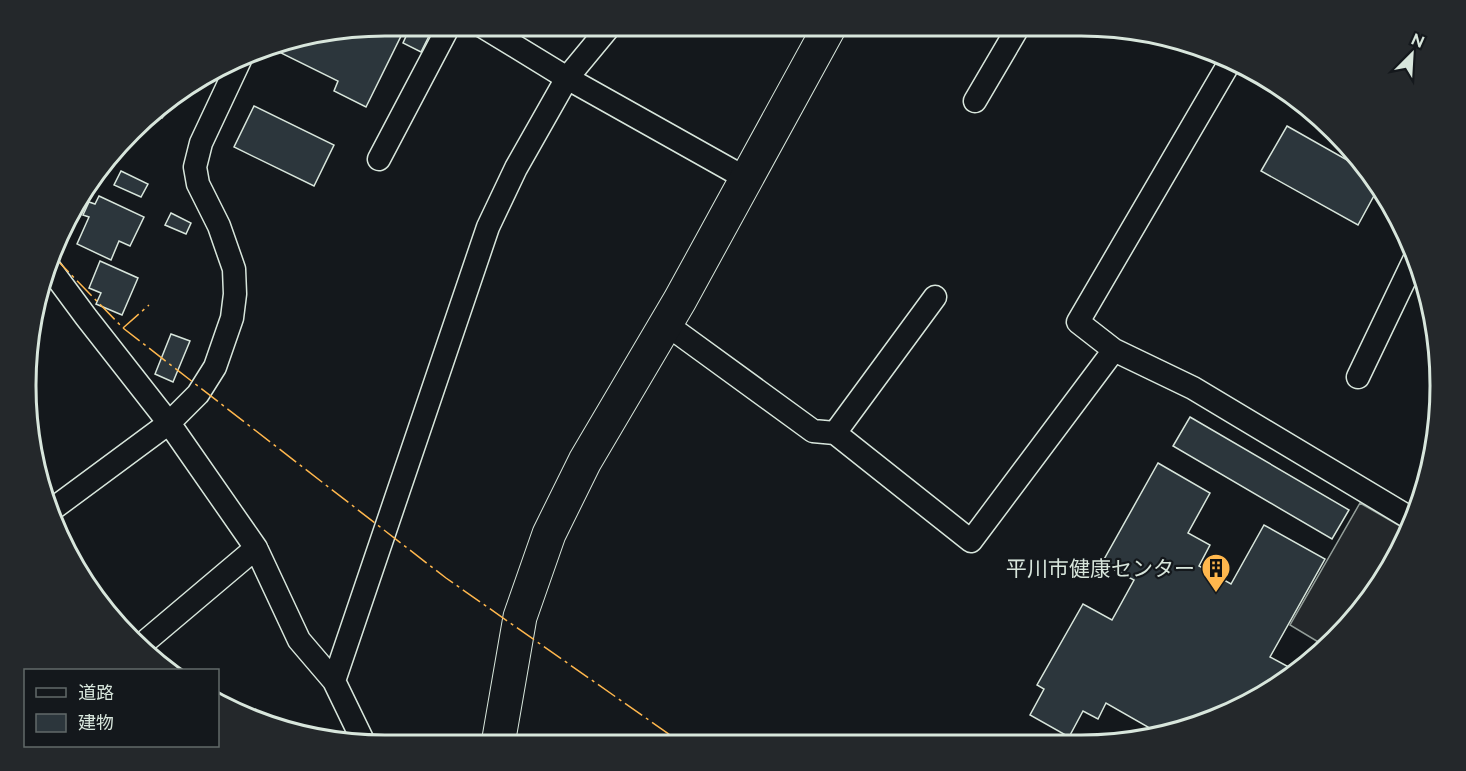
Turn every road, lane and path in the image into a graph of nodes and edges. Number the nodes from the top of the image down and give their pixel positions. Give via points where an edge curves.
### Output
1 (444, 36) edge
2 (498, 36) edge
3 (602, 36) edge
4 (825, 36) edge
5 (1013, 36) edge
6 (1226, 68) edge
7 (235, 70) edge
8 (567, 78) junction
9 (975, 101) dead end
10 (379, 159) dead end
11 (747, 179) junction
12 (1410, 269) edge
13 (55, 274) edge
14 (935, 297) dead end
15 (666, 324) junction
16 (1114, 350) junction
17 (1358, 377) dead end
18 (169, 423) junction
19 (835, 433) junction
20 (58, 505) edge
21 (1405, 515) edge
22 (256, 548) junction
23 (147, 641) edge
24 (334, 681) junction
25 (360, 734) edge
26 (500, 735) edge

1 - 10 street
2 - 8 street
3 - 8 street
4 - 11 street
5 - 9 street
6 - 16 street via 1078,322
7 - 18 street via 201,143 195,167 198,184 234,268 232,318 215,367 198,394
8 - 11 street
8 - 24 street via 488,227
11 - 15 street
12 - 17 street
13 - 18 street
14 - 19 street
15 - 19 street via 813,431
15 - 26 street via 585,461 549,534 520,617
16 - 19 street via 971,541
16 - 21 street via 1193,388
18 - 20 street
18 - 22 street
22 - 23 street
22 - 24 street via 299,640
24 - 25 street

